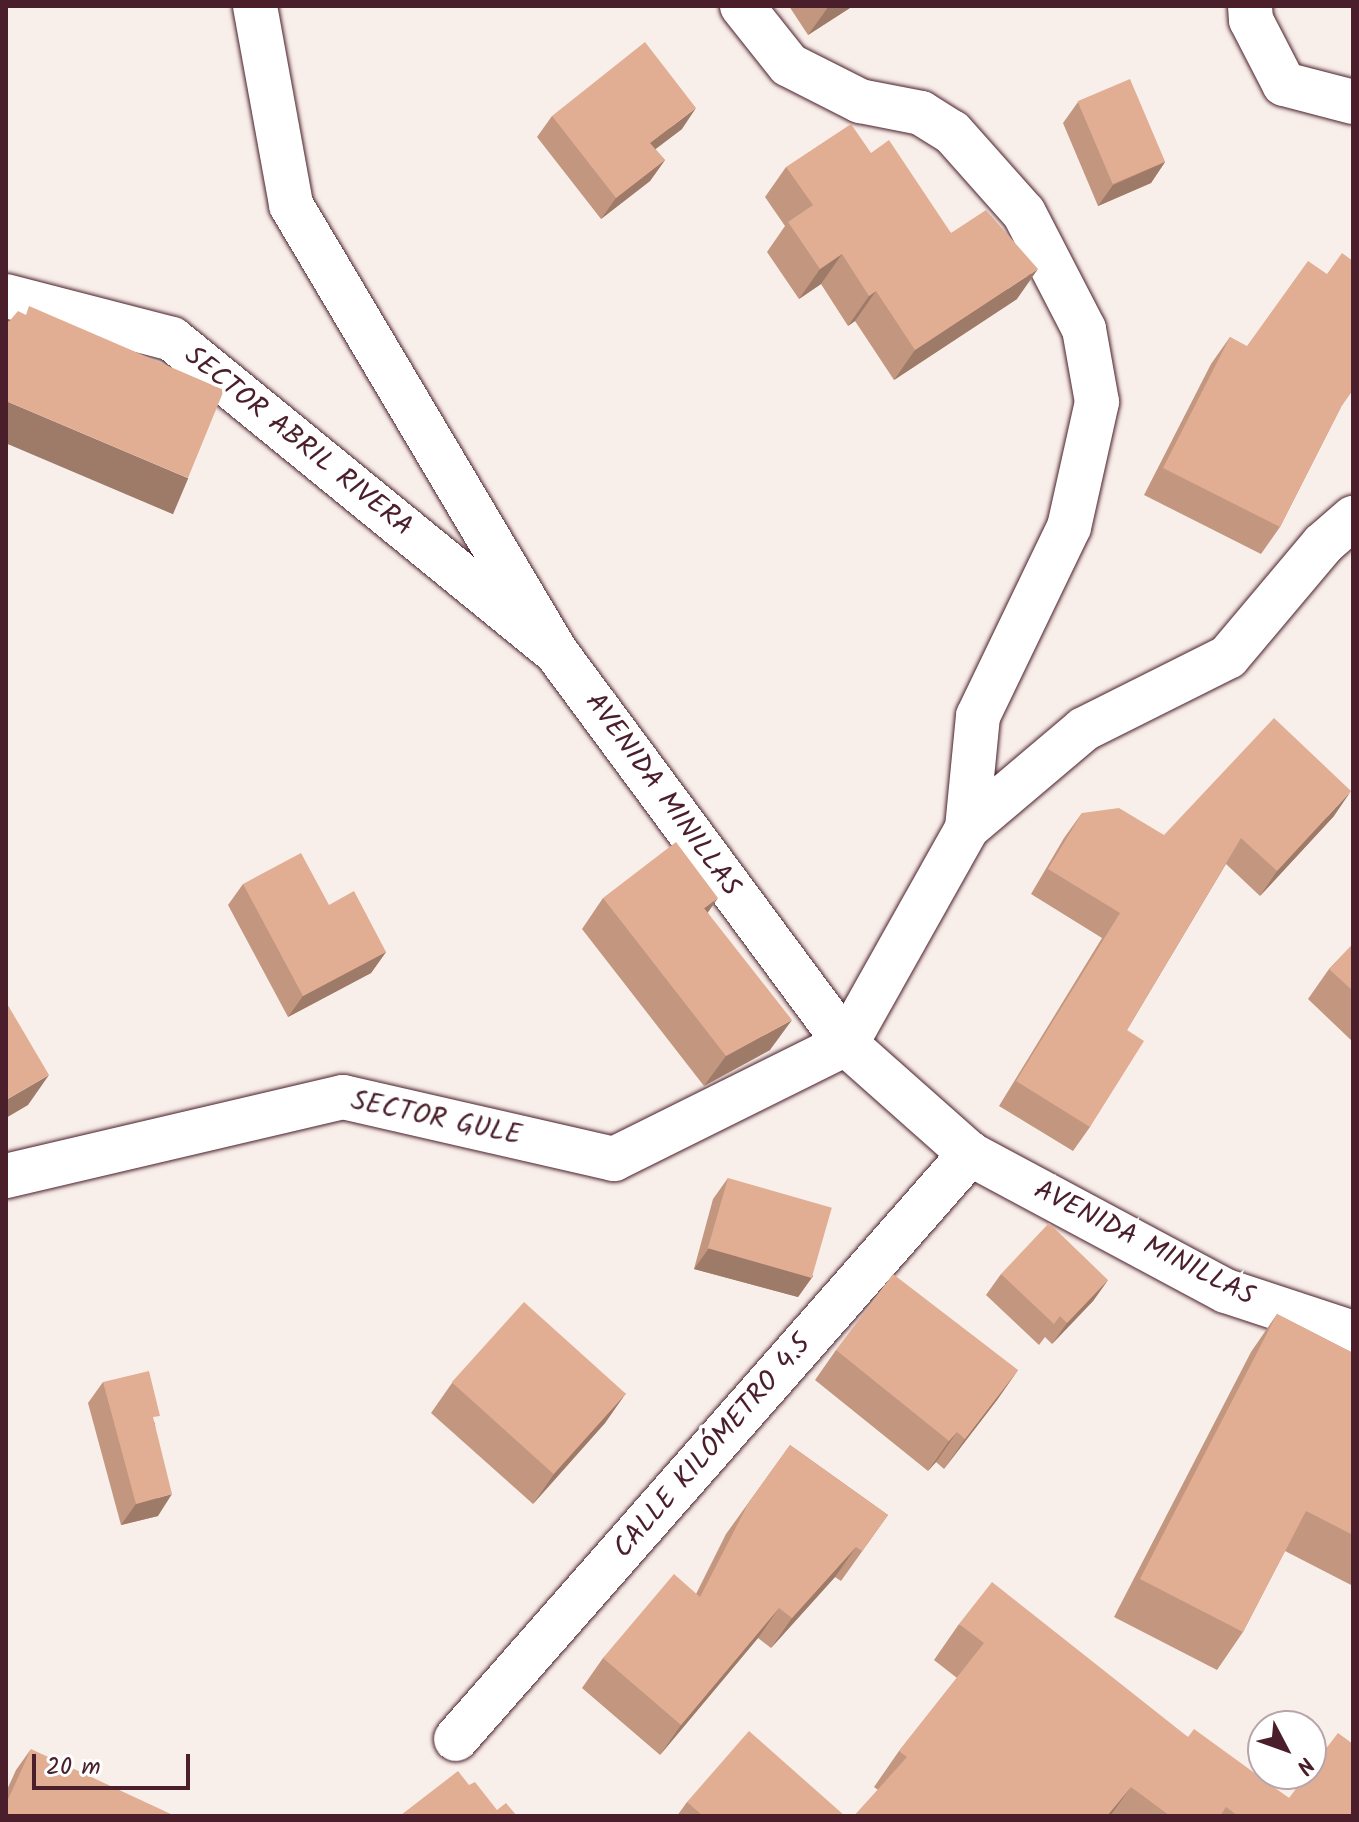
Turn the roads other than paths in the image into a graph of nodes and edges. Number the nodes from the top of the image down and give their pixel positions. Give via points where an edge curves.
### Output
1 (255, 6) edge
2 (742, 6) edge
3 (1250, 6) edge
4 (1353, 102) edge
5 (6, 296) edge
6 (1353, 518) edge
7 (556, 652) junction
8 (967, 828) junction
9 (846, 1044) junction
10 (970, 1154) junction
11 (6, 1176) edge
12 (1353, 1333) edge
13 (456, 1739) dead end

1 - 7 street, AVENIDA MINILLAS via 291,205
2 - 8 street via 789,65 860,101 921,113 952,132 1024,213 1084,329 1097,402 1069,527 978,716
3 - 4 street via 1251,20 1284,84
5 - 7 street, SECTOR ABRIL RIVERA via 172,339
6 - 8 street via 1323,544 1228,657 1084,729
7 - 9 street, AVENIDA MINILLAS
8 - 9 street
9 - 10 street, AVENIDA MINILLAS
9 - 11 street, SECTOR GULE via 614,1159 343,1097
10 - 12 street, AVENIDA MINILLAS via 1226,1291
10 - 13 street, CALLE KILÓMETRO 4.5

